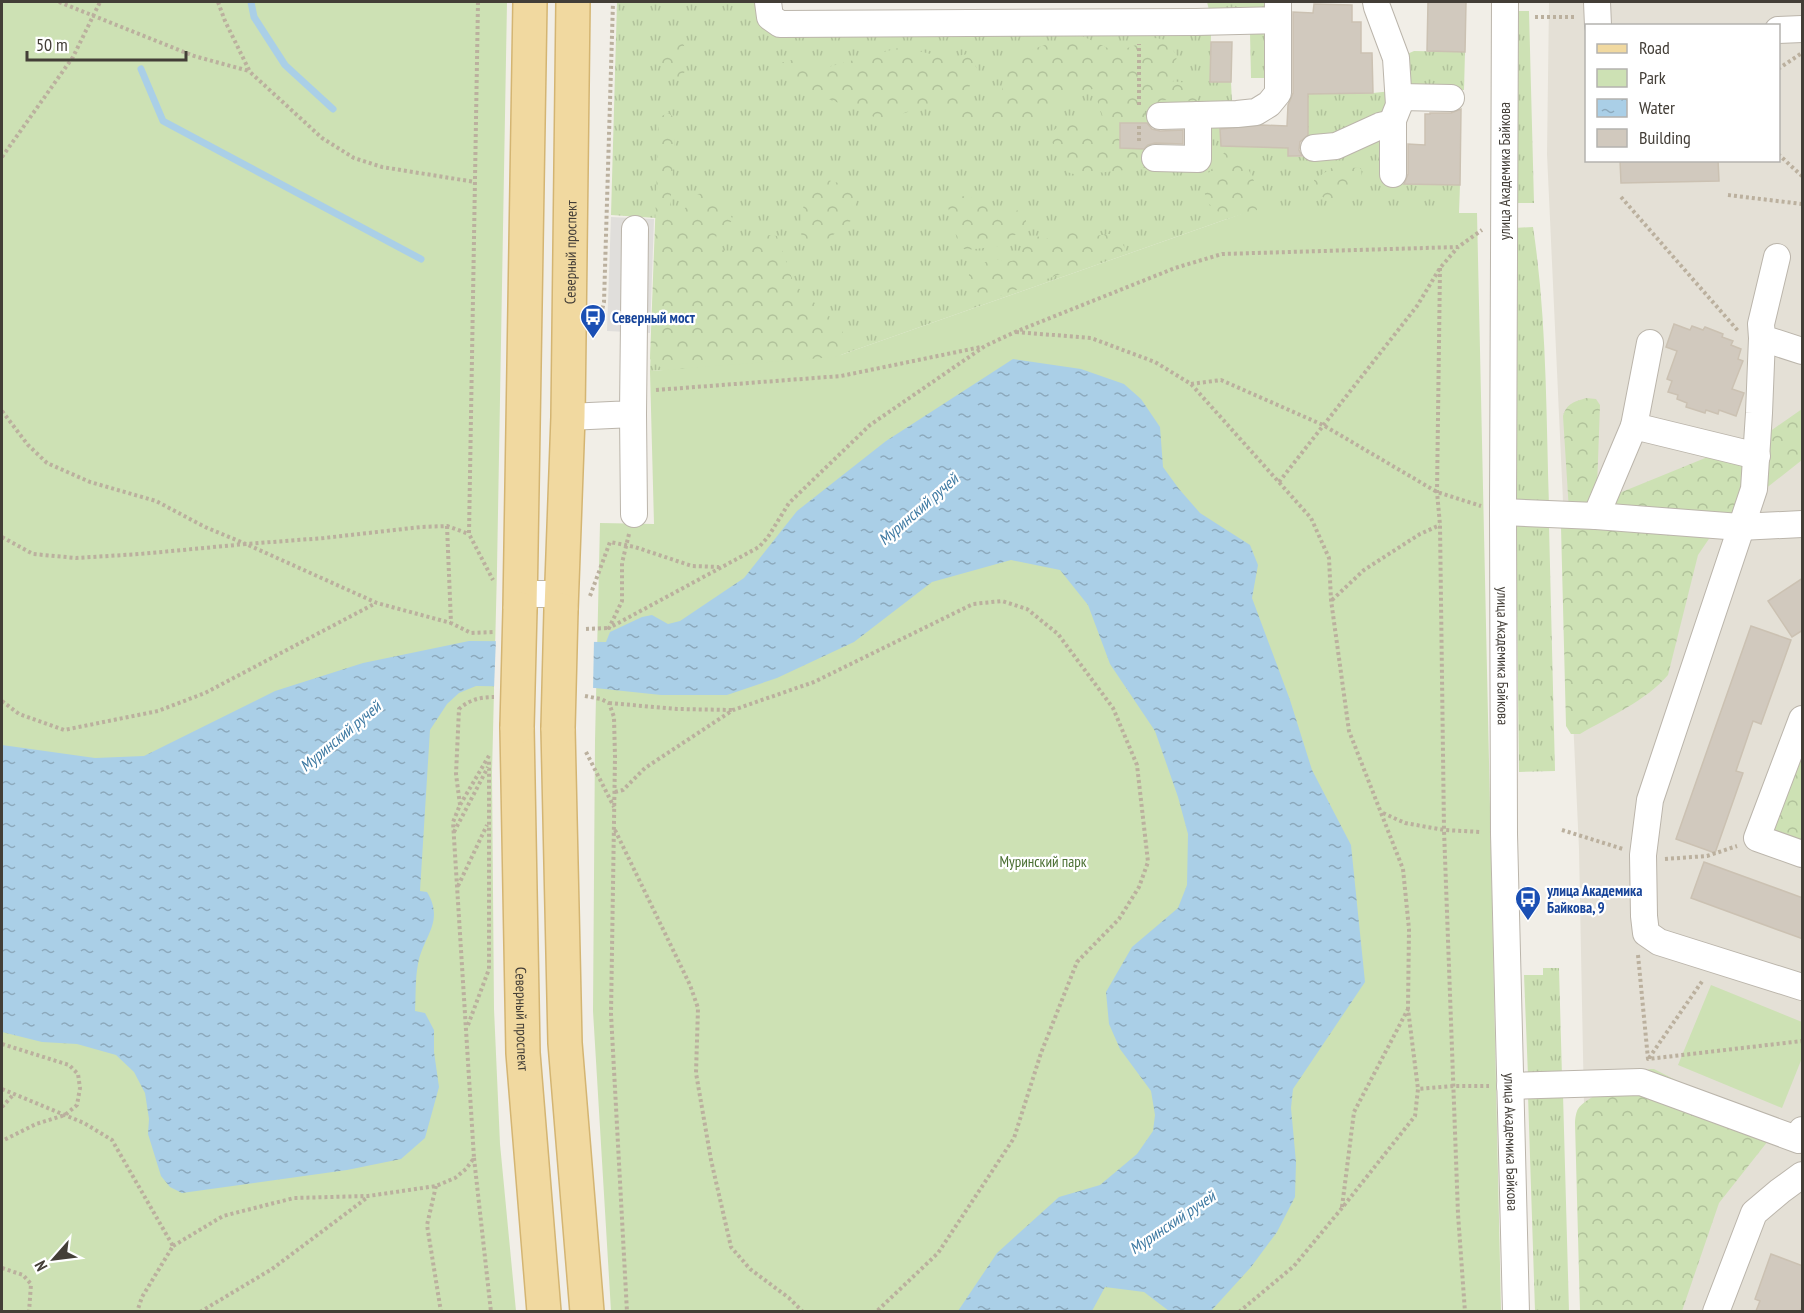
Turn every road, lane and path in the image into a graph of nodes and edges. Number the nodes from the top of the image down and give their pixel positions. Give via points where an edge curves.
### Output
1 (59, 2) edge
2 (100, 2) edge
3 (218, 2) edge
4 (478, 2) edge
5 (530, 2) edge
6 (573, 2) edge
7 (613, 2) edge
8 (768, 2) edge
9 (1376, 2) edge
10 (1504, 2) edge
11 (1278, 11) edge
12 (1139, 12) edge
13 (1188, 12) edge
14 (93, 14) junction
15 (1598, 14) edge
16 (1535, 17) dead end
17 (1803, 29) edge
18 (1780, 30) edge
19 (1803, 53) edge
20 (1780, 68) edge
21 (250, 72) junction
22 (1399, 98) junction
23 (1451, 98) dead end
24 (1198, 115) junction
25 (1160, 116) dead end
26 (1393, 123) junction
27 (1314, 148) dead end
28 (1147, 152) joint
29 (1780, 155) edge
30 (2, 158) edge
31 (1393, 174) dead end
32 (1803, 176) edge
33 (475, 182) junction
34 (1728, 195) dead end
35 (1621, 197) dead end
36 (1803, 204) edge
37 (1504, 217) junction
38 (607, 220) dead end
39 (635, 229) dead end
40 (1458, 247) junction
41 (1777, 257) dead end
42 (1440, 268) junction
43 (1015, 332) junction
44 (1650, 342) dead end
45 (985, 346) junction
46 (1762, 348) junction
47 (1803, 351) edge
48 (1191, 384) junction
49 (633, 403) junction
50 (2, 411) edge
51 (568, 417) junction
52 (1323, 425) junction
53 (1634, 426) junction
54 (1757, 456) junction
55 (1279, 482) junction
56 (1437, 492) junction
57 (1503, 512) junction
58 (634, 514) dead end
59 (1596, 516) junction
60 (1803, 524) edge
61 (1440, 525) junction
62 (1740, 527) junction
63 (469, 534) junction
64 (3, 538) edge
65 (246, 544) junction
66 (626, 545) junction
67 (2, 547) edge
68 (719, 567) junction
69 (512, 596) junction
70 (571, 600) junction
71 (1331, 600) junction
72 (377, 603) junction
73 (451, 623) dead end
74 (2, 701) edge
75 (609, 703) dead end
76 (733, 710) junction
77 (1803, 719) edge
78 (585, 751) dead end
79 (489, 754) dead end
80 (483, 763) dead end
81 (488, 766) junction
82 (615, 792) dead end
83 (1383, 812) junction
84 (488, 821) junction
85 (614, 829) junction
86 (1444, 830) junction
87 (454, 832) junction
88 (1504, 834) junction
89 (1803, 854) edge
90 (458, 888) junction
91 (1646, 933) junction
92 (1717, 960) junction
93 (1803, 987) edge
94 (1408, 1009) junction
95 (466, 1028) junction
96 (1803, 1041) edge
97 (2, 1044) edge
98 (1644, 1071) junction
99 (1453, 1086) junction
100 (1510, 1086) junction
101 (2, 1089) edge
102 (1418, 1089) junction
103 (14, 1095) junction
104 (2, 1107) edge
105 (65, 1115) junction
106 (1801, 1138) edge
107 (2, 1141) edge
108 (474, 1158) junction
109 (1803, 1175) edge
110 (436, 1186) junction
111 (368, 1196) junction
112 (1342, 1208) junction
113 (173, 1246) junction
114 (2, 1268) edge
115 (29, 1311) edge
116 (137, 1311) edge
117 (200, 1311) edge
118 (441, 1311) edge
119 (491, 1311) edge
120 (544, 1311) edge
121 (587, 1311) edge
122 (627, 1311) edge
123 (803, 1311) edge
124 (876, 1311) edge
125 (1239, 1311) edge
126 (1465, 1311) edge
127 (1516, 1311) edge
128 (1716, 1311) edge

1 - 14 path
2 - 14 path
3 - 21 path
4 - 33 path
5 - 69 main road
6 - 51 main road, Северный проспект
7 - 38 path
8 - 12 street via 770,17 780,24
9 - 22 street via 1396,58
10 - 37 street, улица Академика Байкова
11 - 13 street
11 - 24 street via 1278,93 1256,112
12 - 13 street
12 - 28 path
14 - 21 path via 194,56
14 - 30 path via 73,57
15 - 16 path
17 - 18 street
19 - 20 path
21 - 33 path via 322,138 354,158 382,167
22 - 23 street
22 - 26 street
24 - 25 street
24 - 28 street via 1198,159
26 - 27 street via 1336,146
26 - 31 street
29 - 32 path
33 - 63 path
34 - 36 path
35 - 46 path
37 - 40 path
37 - 57 street, улица Академика Байкова
39 - 49 street
40 - 42 path
40 - 43 path via 1222,254 1175,268
41 - 46 street via 1761,324
42 - 52 path via 1417,306
42 - 56 path
43 - 45 path
43 - 48 path via 1091,338 1155,362
44 - 53 street
45 - 49 path via 842,376
45 - 68 path via 870,425 789,503 759,547
46 - 47 street
46 - 54 street
48 - 52 path via 1221,380
48 - 55 path
49 - 51 street
49 - 58 street
50 - 65 path via 47,463 90,482 156,501
51 - 70 main road, Северный проспект
52 - 55 path
52 - 56 path
53 - 54 street
53 - 59 street
54 - 62 street via 1754,489
55 - 71 path via 1311,518 1325,548
56 - 57 path
56 - 61 path
57 - 59 street
57 - 88 street, улица Академика Байкова
59 - 62 street
60 - 62 street
61 - 71 path via 1364,570
61 - 86 path
62 - 91 street via 1650,800 1643,855
63 - 65 path via 447,526 429,526
63 - 69 path
64 - 65 path via 33,554 76,558
64 - 67 path
65 - 72 path
66 - 68 path via 692,566
66 - 68 path via 622,601 609,628
66 - 70 path via 610,542
69 - 70 street
69 - 120 main road, Северный проспект, bridge via 523,1053
70 - 121 main road, bridge via 558,728 565,1043
71 - 83 path via 1349,731
72 - 73 path
72 - 74 path via 205,693 158,711 64,730 19,714
75 - 76 path
76 - 82 path
76 - 124 path via 814,682 973,604 1002,601 1027,609 1058,634 1113,708 1137,765 1148,862 1139,887 1119,919 1077,962 1041,1053 1014,1138 938,1253
77 - 89 street via 1757,838
78 - 85 path via 615,808
79 - 81 path
80 - 87 path via 456,813
81 - 84 path
81 - 87 path
83 - 86 path via 1405,823
83 - 94 path via 1403,869 1409,929
84 - 90 path
84 - 95 path via 489,969
85 - 122 path via 611,1014
85 - 123 path via 698,1008 696,1073 731,1247 750,1269
86 - 88 path
86 - 99 path
87 - 90 path
88 - 100 street, улица Академика Байкова
90 - 95 path
91 - 92 street via 1659,942
91 - 98 path via 1638,956
92 - 93 street
92 - 98 path
94 - 102 path
94 - 112 path via 1354,1112
95 - 108 path
96 - 98 path
97 - 105 path via 69,1065 78,1074 77,1105
98 - 100 street
98 - 106 street
99 - 100 path
99 - 102 path
99 - 126 path
100 - 127 street, улица Академика Байкова
101 - 103 path
102 - 112 path via 1414,1116
103 - 104 path
103 - 105 path
105 - 107 path
105 - 113 path via 112,1140
108 - 110 path via 455,1178
108 - 119 path
109 - 128 street via 1754,1213
110 - 111 path
110 - 118 path via 427,1225
111 - 113 path via 294,1198 223,1216
111 - 117 path via 272,1269
112 - 125 path via 1294,1266
113 - 116 path
114 - 115 path via 22,1275 31,1284

